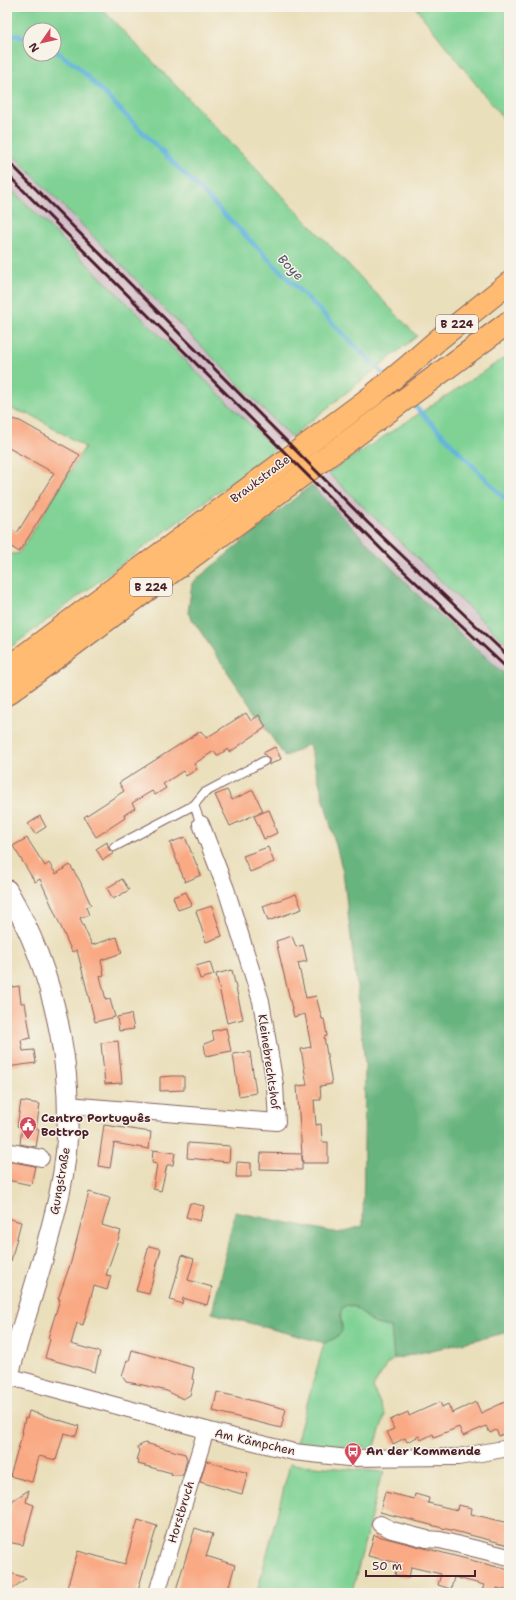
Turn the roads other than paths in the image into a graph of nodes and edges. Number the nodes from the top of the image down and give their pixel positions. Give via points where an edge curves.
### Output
1 (509, 283) edge
2 (509, 322) edge
3 (7, 668) edge
4 (7, 694) edge
5 (264, 761) dead end
6 (194, 805) junction
7 (201, 824) joint
8 (114, 847) dead end
9 (7, 890) edge
10 (67, 1105) junction
11 (7, 1151) edge
12 (41, 1158) dead end
13 (7, 1377) edge
14 (206, 1430) junction
15 (509, 1448) edge
16 (380, 1524) dead end
17 (509, 1557) edge
18 (157, 1593) edge

1 - 3 main road, Braukstraße / B 224 via 372,396
2 - 4 main road, Braukstraße / B 224
5 - 6 lane via 204,792
6 - 7 lane
6 - 8 lane
7 - 10 street, Kleinebrechtshof via 226,889 261,1001 275,1085 277,1122
9 - 10 street, Gungstraße via 27,929 46,976 65,1066
10 - 13 street, Gungstraße via 67,1134 60,1190
11 - 12 street
13 - 14 street, Am Kämpchen
14 - 15 street, Am Kämpchen via 294,1452 348,1458 458,1457
14 - 18 street, Horstbruch
16 - 17 street via 392,1530 427,1539

